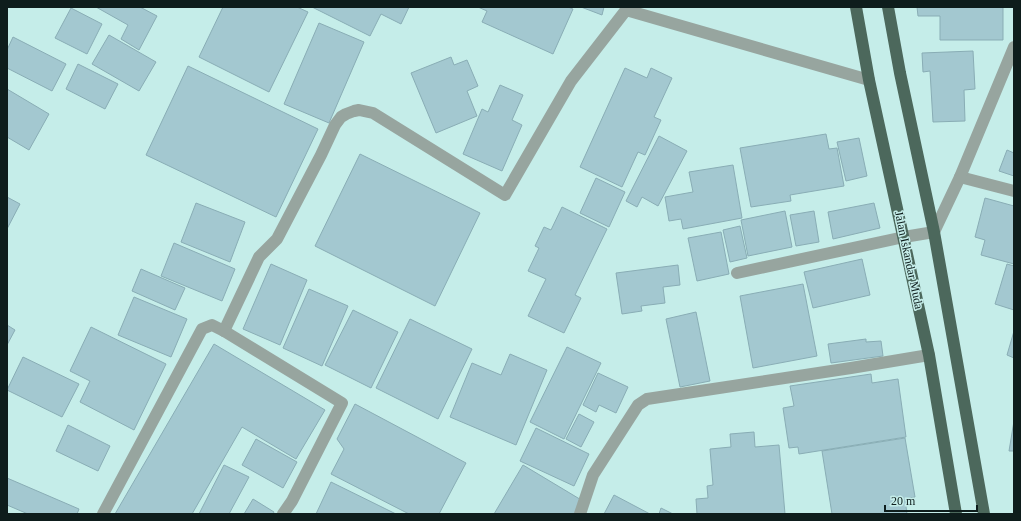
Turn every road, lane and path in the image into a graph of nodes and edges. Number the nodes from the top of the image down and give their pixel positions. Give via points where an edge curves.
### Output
1 (856, 7) edge
2 (888, 7) edge
3 (1014, 47) edge
4 (869, 80) junction
5 (960, 176) junction
6 (1014, 191) edge
7 (934, 232) junction
8 (904, 237) junction
9 (736, 273) dead end
10 (224, 331) junction
11 (929, 355) junction
12 (103, 514) edge
13 (283, 514) edge
14 (580, 514) edge
15 (956, 514) edge
16 (984, 514) edge

1 - 4 highway, Jalan Iskandar Muda
2 - 7 highway
3 - 5 street
4 - 8 highway, Jalan Iskandar Muda
4 - 10 street via 626,10 571,81 505,195 373,113 359,110 346,114 335,125 278,239 259,257
5 - 6 street
5 - 7 street
7 - 8 street
7 - 16 highway
8 - 9 street
8 - 11 highway, Jalan Iskandar Muda
10 - 12 street via 212,325 202,329
10 - 13 street via 342,403
11 - 14 street via 647,399 638,405 593,474
11 - 15 highway, Jalan Iskandar Muda

